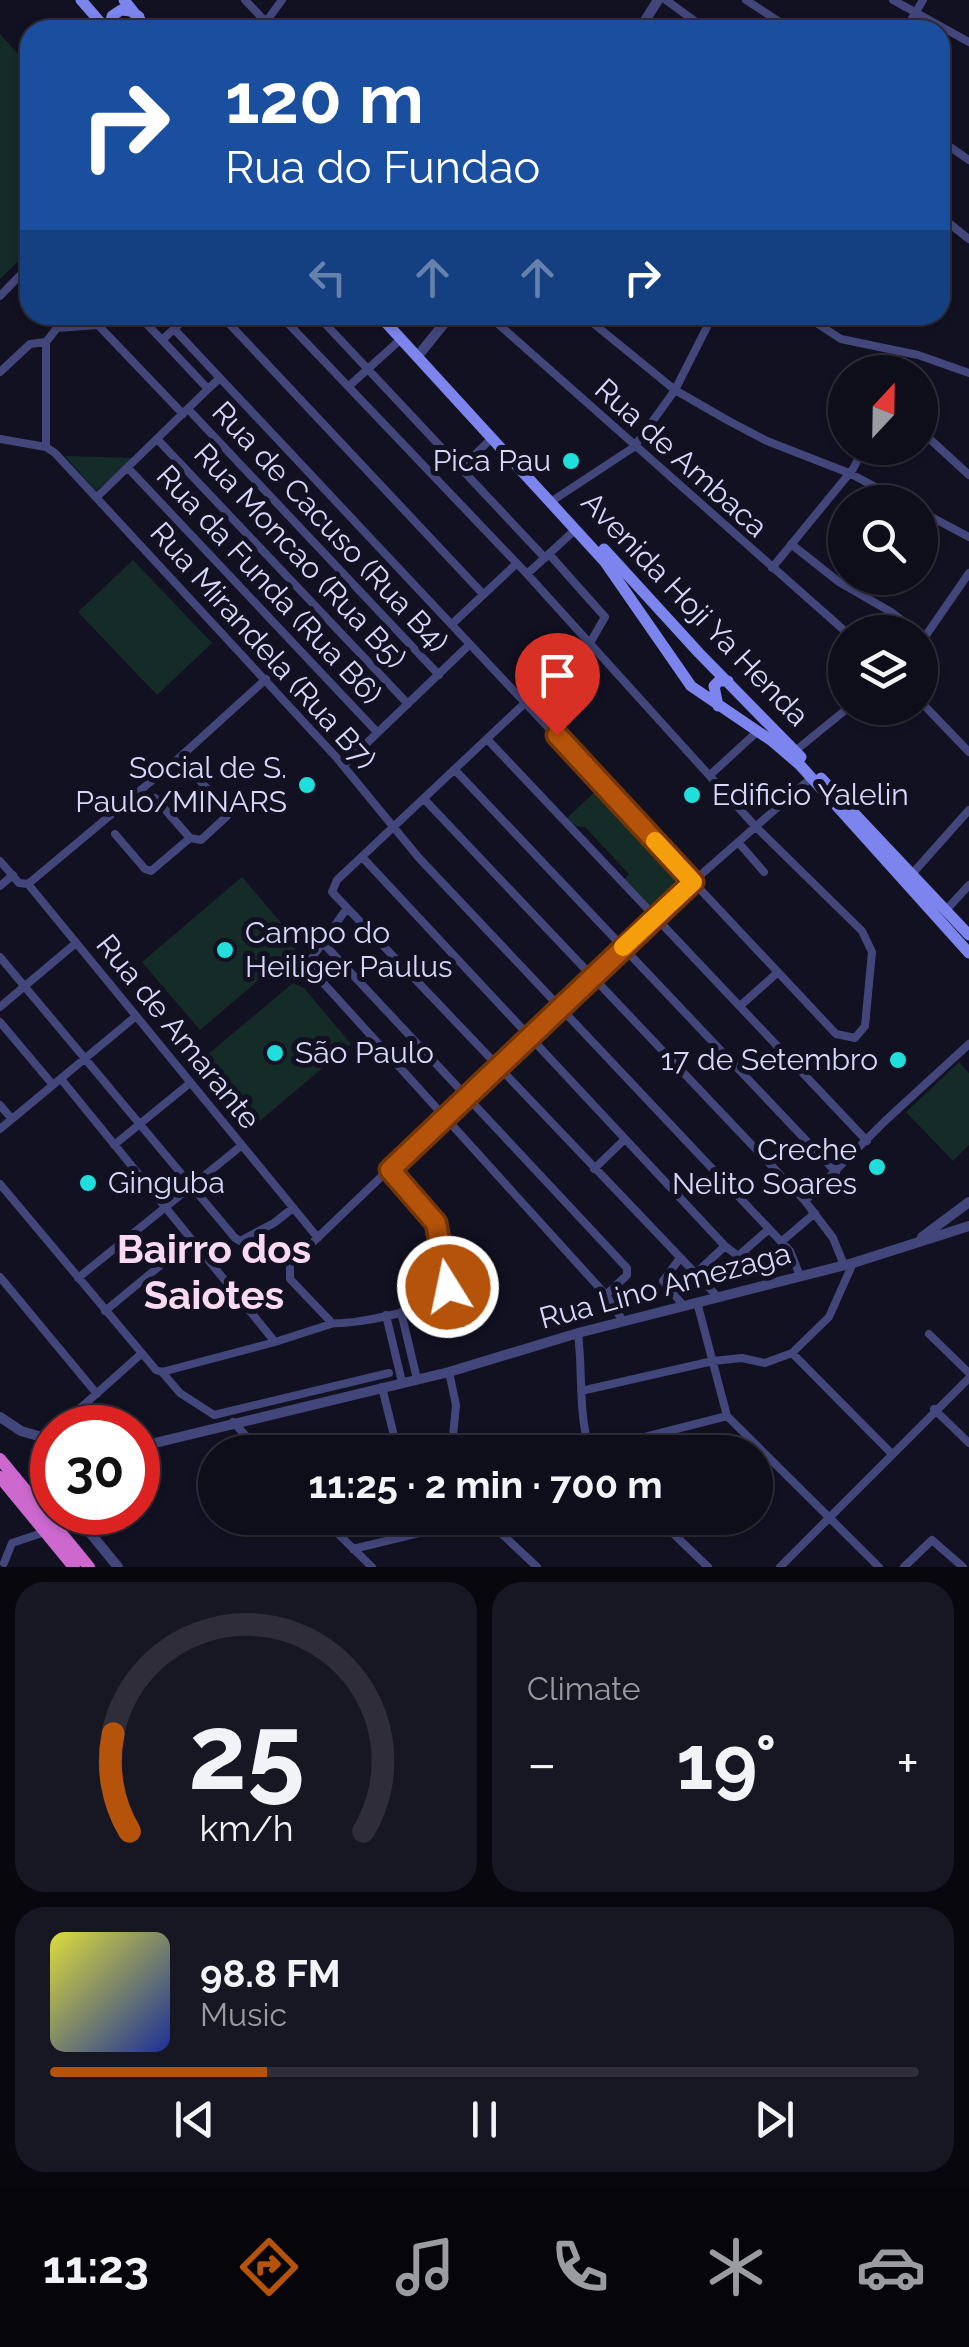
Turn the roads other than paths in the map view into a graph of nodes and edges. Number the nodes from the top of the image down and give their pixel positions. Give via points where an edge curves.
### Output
1 (80, 0) edge
2 (124, 0) edge
3 (666, 0) edge
4 (746, 0) edge
5 (893, 0) edge
6 (923, 0) edge
7 (916, 12) junction
8 (688, 16) junction
9 (138, 17) junction
10 (99, 20) edge
11 (111, 20) edge
12 (140, 20) edge
13 (686, 20) edge
14 (693, 20) edge
15 (777, 20) edge
16 (912, 20) edge
17 (930, 20) edge
18 (20, 275) edge
19 (0, 296) edge
20 (98, 325) joint
21 (148, 325) edge
22 (178, 325) edge
23 (230, 325) edge
24 (290, 325) edge
25 (326, 325) edge
26 (388, 325) edge
27 (397, 325) edge
28 (443, 325) edge
29 (499, 325) edge
30 (596, 325) edge
31 (707, 325) edge
32 (819, 325) edge
33 (174, 329) junction
34 (162, 340) junction
35 (401, 340) junction
36 (46, 342) junction
37 (421, 352) junction
38 (368, 369) junction
39 (0, 372) edge
40 (969, 373) edge
41 (220, 378) junction
42 (348, 386) junction
43 (208, 390) junction
44 (674, 390) junction
45 (185, 412) junction
46 (492, 438) junction
47 (0, 439) edge
48 (158, 440) junction
49 (634, 447) junction
50 (938, 447) edge
51 (46, 448) junction
52 (854, 465) edge
53 (128, 468) junction
54 (461, 468) junction
55 (849, 473) junction
56 (969, 475) edge
57 (872, 485) edge
58 (96, 497) junction
59 (555, 499) junction
60 (938, 521) edge
61 (576, 529) junction
62 (969, 537) edge
63 (792, 544) junction
64 (547, 556) junction
65 (516, 565) junction
66 (772, 568) junction
67 (969, 573) edge
68 (527, 574) junction
69 (484, 594) junction
70 (894, 615) edge
71 (937, 615) edge
72 (828, 616) edge
73 (452, 624) junction
74 (469, 645) junction
75 (592, 646) junction
76 (699, 653) junction
77 (681, 674) junction
78 (439, 675) junction
79 (266, 679) junction
80 (728, 681) junction
81 (408, 704) junction
82 (528, 704) junction
83 (718, 706) junction
84 (938, 719) edge
85 (828, 724) edge
86 (758, 731) junction
87 (377, 732) junction
88 (487, 739) junction
89 (795, 750) junction
90 (969, 752) edge
91 (179, 758) junction
92 (344, 765) junction
93 (455, 770) junction
94 (710, 775) junction
95 (810, 778) junction
96 (155, 798) dead end
97 (424, 799) junction
98 (969, 810) edge
99 (756, 826) junction
100 (394, 828) junction
101 (115, 834) dead end
102 (190, 838) junction
103 (738, 842) junction
104 (363, 858) junction
105 (0, 860) edge
106 (764, 872) dead end
107 (912, 874) junction
108 (13, 875) junction
109 (693, 882) junction
110 (28, 884) junction
111 (969, 885) edge
112 (0, 886) edge
113 (348, 908) junction
114 (947, 908) junction
115 (655, 915) junction
116 (969, 934) edge
117 (76, 943) junction
118 (324, 944) junction
119 (623, 948) junction
120 (969, 953) edge
121 (0, 956) edge
122 (777, 973) junction
123 (593, 977) junction
124 (24, 986) junction
125 (740, 1006) junction
126 (0, 1007) edge
127 (561, 1008) junction
128 (135, 1017) junction
129 (0, 1022) edge
130 (529, 1038) junction
131 (969, 1044) edge
132 (84, 1059) junction
133 (498, 1067) junction
134 (57, 1082) junction
135 (190, 1084) junction
136 (468, 1098) junction
137 (0, 1105) edge
138 (446, 1118) junction
139 (12, 1120) junction
140 (138, 1126) junction
141 (0, 1130) edge
142 (625, 1139) junction
143 (867, 1140) junction
144 (114, 1146) junction
145 (241, 1146) junction
146 (594, 1169) junction
147 (390, 1170) junction
148 (836, 1172) junction
149 (0, 1184) edge
150 (190, 1188) junction
151 (805, 1201) junction
152 (969, 1207) edge
153 (166, 1208) junction
154 (293, 1208) junction
155 (815, 1213) junction
156 (969, 1226) edge
157 (766, 1232) junction
158 (318, 1238) junction
159 (190, 1241) junction
160 (781, 1242) junction
161 (914, 1243) junction
162 (725, 1246) junction
163 (741, 1254) junction
164 (680, 1258) junction
165 (848, 1264) junction
166 (696, 1274) junction
167 (800, 1276) junction
168 (0, 1277) edge
169 (78, 1278) junction
170 (770, 1283) junction
171 (606, 1295) junction
172 (716, 1296) junction
173 (698, 1302) junction
174 (683, 1305) junction
175 (105, 1312) junction
176 (401, 1312) junction
177 (386, 1315) junction
178 (623, 1321) junction
179 (332, 1323) junction
180 (578, 1333) junction
181 (929, 1334) dead end
182 (275, 1342) junction
183 (792, 1353) junction
184 (141, 1354) junction
185 (713, 1361) junction
186 (159, 1371) junction
187 (449, 1372) junction
188 (389, 1374) dead end
189 (969, 1376) edge
190 (416, 1379) junction
191 (402, 1382) junction
192 (382, 1387) junction
193 (581, 1391) junction
194 (97, 1394) junction
195 (84, 1405) edge
196 (934, 1409) junction
197 (727, 1416) junction
198 (0, 1417) edge
199 (233, 1422) junction
200 (30, 1432) edge
201 (245, 1435) edge
202 (394, 1435) edge
203 (454, 1435) edge
204 (585, 1435) edge
205 (654, 1435) edge
206 (160, 1441) edge
207 (969, 1443) edge
208 (890, 1453) junction
209 (0, 1459) edge
210 (0, 1478) edge
211 (30, 1514) edge
212 (826, 1518) junction
213 (36, 1535) edge
214 (47, 1535) edge
215 (91, 1535) edge
216 (340, 1535) edge
217 (412, 1535) edge
218 (502, 1535) edge
219 (675, 1535) edge
220 (354, 1549) junction
221 (0, 1552) edge
222 (6, 1565) edge
223 (74, 1567) edge
224 (89, 1567) edge
225 (118, 1567) edge
226 (372, 1567) edge
227 (537, 1567) edge
228 (708, 1567) edge
229 (780, 1567) edge
230 (880, 1567) edge
231 (904, 1567) edge
232 (963, 1567) edge

1 - 10 main road
2 - 9 main road
3 - 8 street
4 - 15 street
5 - 7 street
6 - 7 street
7 - 16 street
7 - 17 street
8 - 13 street
8 - 14 street
9 - 11 main road via 121,10
9 - 12 main road
18 - 19 street
20 - 36 street via 54,329
20 - 45 street, Rua de Cacuso (Rua B4)
21 - 34 street
22 - 33 street
23 - 69 street
24 - 42 street
25 - 38 street
26 - 35 main road, Avenida Hoji Ya Henda
27 - 37 main road, Avenida Hoji Ya Henda
28 - 37 street
29 - 49 street, Rua de Ambaca
30 - 44 street
31 - 44 street
32 - 40 street via 841,339
33 - 34 street
33 - 41 street
34 - 43 street
35 - 38 street
35 - 46 main road, Avenida Hoji Ya Henda
36 - 39 street via 30,344
36 - 51 street
37 - 59 main road, Avenida Hoji Ya Henda
38 - 42 street
38 - 54 street
41 - 43 street
41 - 73 street
42 - 65 street
43 - 45 street
44 - 49 street
44 - 55 street via 748,432
45 - 48 street
45 - 78 street, Rua de Cacuso (Rua B4)
46 - 54 street
46 - 61 main road, Avenida Hoji Ya Henda
47 - 51 street
48 - 53 street
48 - 81 street, Rua Moncao (Rua B5)
49 - 59 street
49 - 66 street, Rua de Ambaca
50 - 56 street
51 - 58 street, Rua Mirandela (Rua B7)
52 - 55 street
53 - 58 street
53 - 87 street, Rua da Funda (Rua B6)
54 - 64 street
55 - 57 street
55 - 63 street
58 - 79 street, Rua Mirandela (Rua B7)
59 - 76 main road, Avenida Hoji Ya Henda
60 - 62 street
61 - 64 street
61 - 77 main road, Avenida Hoji Ya Henda via 634,598
63 - 66 street
63 - 70 street via 838,582
64 - 68 street
64 - 75 street via 606,617
65 - 68 street
65 - 69 street
66 - 72 street, Rua de Ambaca
67 - 71 street
68 - 75 street
69 - 73 street
73 - 74 street
74 - 78 street
74 - 82 street
75 - 82 street
75 - 94 street
76 - 77 main road via 694,673
76 - 80 main road, Avenida Hoji Ya Henda
77 - 83 main road, Avenida Hoji Ya Henda
78 - 81 street
79 - 91 street
79 - 92 street, Rua Mirandela (Rua B7)
80 - 83 main road via 714,686
80 - 89 main road, Avenida Hoji Ya Henda
81 - 87 street
82 - 88 street
82 - 109 street
83 - 86 main road, Avenida Hoji Ya Henda
84 - 90 street
85 - 89 street
86 - 94 street
86 - 95 main road, Avenida Hoji Ya Henda
87 - 92 street
88 - 93 street
88 - 115 street
89 - 107 main road, Avenida Hoji Ya Henda
91 - 102 street via 228,812 201,840
91 - 110 street
92 - 100 street, Rua Mirandela (Rua B7)
93 - 97 street
93 - 119 street
94 - 99 street
95 - 99 street
95 - 120 main road, Avenida Hoji Ya Henda
96 - 102 street
97 - 100 street
97 - 123 street
98 - 107 street
99 - 103 street
99 - 122 street via 870,943 865,1026 854,1038 836,1034
100 - 104 street
100 - 127 street, Rua Mirandela (Rua B7)
101 - 102 street via 148,871
103 - 106 street
103 - 109 street
104 - 113 street via 332,888
104 - 130 street
105 - 108 street, Rua de Amarante
107 - 114 main road, Avenida Hoji Ya Henda
108 - 110 street, Rua de Amarante
108 - 112 street
109 - 115 street
109 - 122 street
110 - 117 street, Rua de Amarante
111 - 114 street
113 - 118 street
113 - 133 street
114 - 116 main road, Avenida Hoji Ya Henda
115 - 119 street
115 - 125 street
117 - 124 street
117 - 128 street, Rua de Amarante
118 - 136 street
118 - 138 street via 307,964
119 - 123 street
119 - 148 street
121 - 124 street
122 - 125 street
123 - 127 street
123 - 151 street
124 - 126 street
124 - 132 street
125 - 143 street
127 - 130 street
127 - 157 street, Rua Mirandela (Rua B7)
128 - 132 street
128 - 135 street, Rua de Amarante
129 - 134 street
130 - 133 street
130 - 142 street
131 - 143 street
132 - 134 street
132 - 140 street
133 - 136 street
133 - 146 street
134 - 139 street
134 - 144 street
135 - 140 street
135 - 145 street, Rua de Amarante
136 - 138 street
136 - 171 street via 628,1272
137 - 139 street
138 - 147 street
138 - 171 street
139 - 141 street
140 - 144 street
140 - 150 street
142 - 146 street
142 - 162 street
143 - 148 street
144 - 153 street
145 - 150 street
145 - 154 street, Rua de Amarante
146 - 164 street
147 - 158 street
147 - 176 street via 436,1223 448,1282 442,1298
148 - 151 street
149 - 169 street
150 - 153 street
150 - 154 street via 240,1241
151 - 155 street
152 - 161 street, Rua Lino Amezaga
153 - 159 street
153 - 169 street
154 - 158 street, Rua de Amarante
155 - 160 street
155 - 165 street
156 - 161 street, Rua Lino Amezaga
157 - 160 street, Rua Mirandela (Rua B7)
157 - 163 street
158 - 179 street via 288,1274
159 - 175 street
159 - 182 street
160 - 167 street, Rua Mirandela (Rua B7)
161 - 165 street, Rua Lino Amezaga
162 - 163 street
162 - 166 street
163 - 170 street
164 - 166 street
164 - 174 street via 663,1281
165 - 167 street, Rua Lino Amezaga
165 - 183 street via 829,1318
166 - 172 street
167 - 170 street, Rua Lino Amezaga
168 - 194 street
169 - 175 street
170 - 172 street, Rua Lino Amezaga
171 - 178 street
172 - 173 street, Rua Lino Amezaga
173 - 174 street, Rua Lino Amezaga
173 - 185 street
174 - 178 street, Rua Lino Amezaga
175 - 184 street
176 - 177 street
176 - 190 street
177 - 179 street
177 - 191 street
178 - 180 street, Rua Lino Amezaga
179 - 182 street
180 - 187 street, Rua Lino Amezaga
180 - 193 street
181 - 189 street
182 - 186 street
183 - 185 street via 765,1363
183 - 208 street
184 - 186 street
184 - 194 street
185 - 193 street
185 - 197 street
186 - 188 street via 214,1415
187 - 190 street, Rua Lino Amezaga
187 - 203 street
189 - 196 street
190 - 191 street, Rua Lino Amezaga
191 - 192 street, Rua Lino Amezaga
192 - 199 street, Rua Lino Amezaga
192 - 202 street
193 - 204 street
194 - 195 street
196 - 207 street
196 - 208 street
197 - 205 street
197 - 212 street
198 - 200 street
199 - 201 street
199 - 206 street, Rua Lino Amezaga
208 - 212 street
209 - 224 highway
210 - 211 highway
212 - 229 street
212 - 230 street
213 - 222 street via 12,1543
214 - 223 highway
215 - 225 street
216 - 220 street
217 - 220 street
218 - 227 street
219 - 228 street
220 - 226 street
221 - 222 street
231 - 232 street via 932,1540

